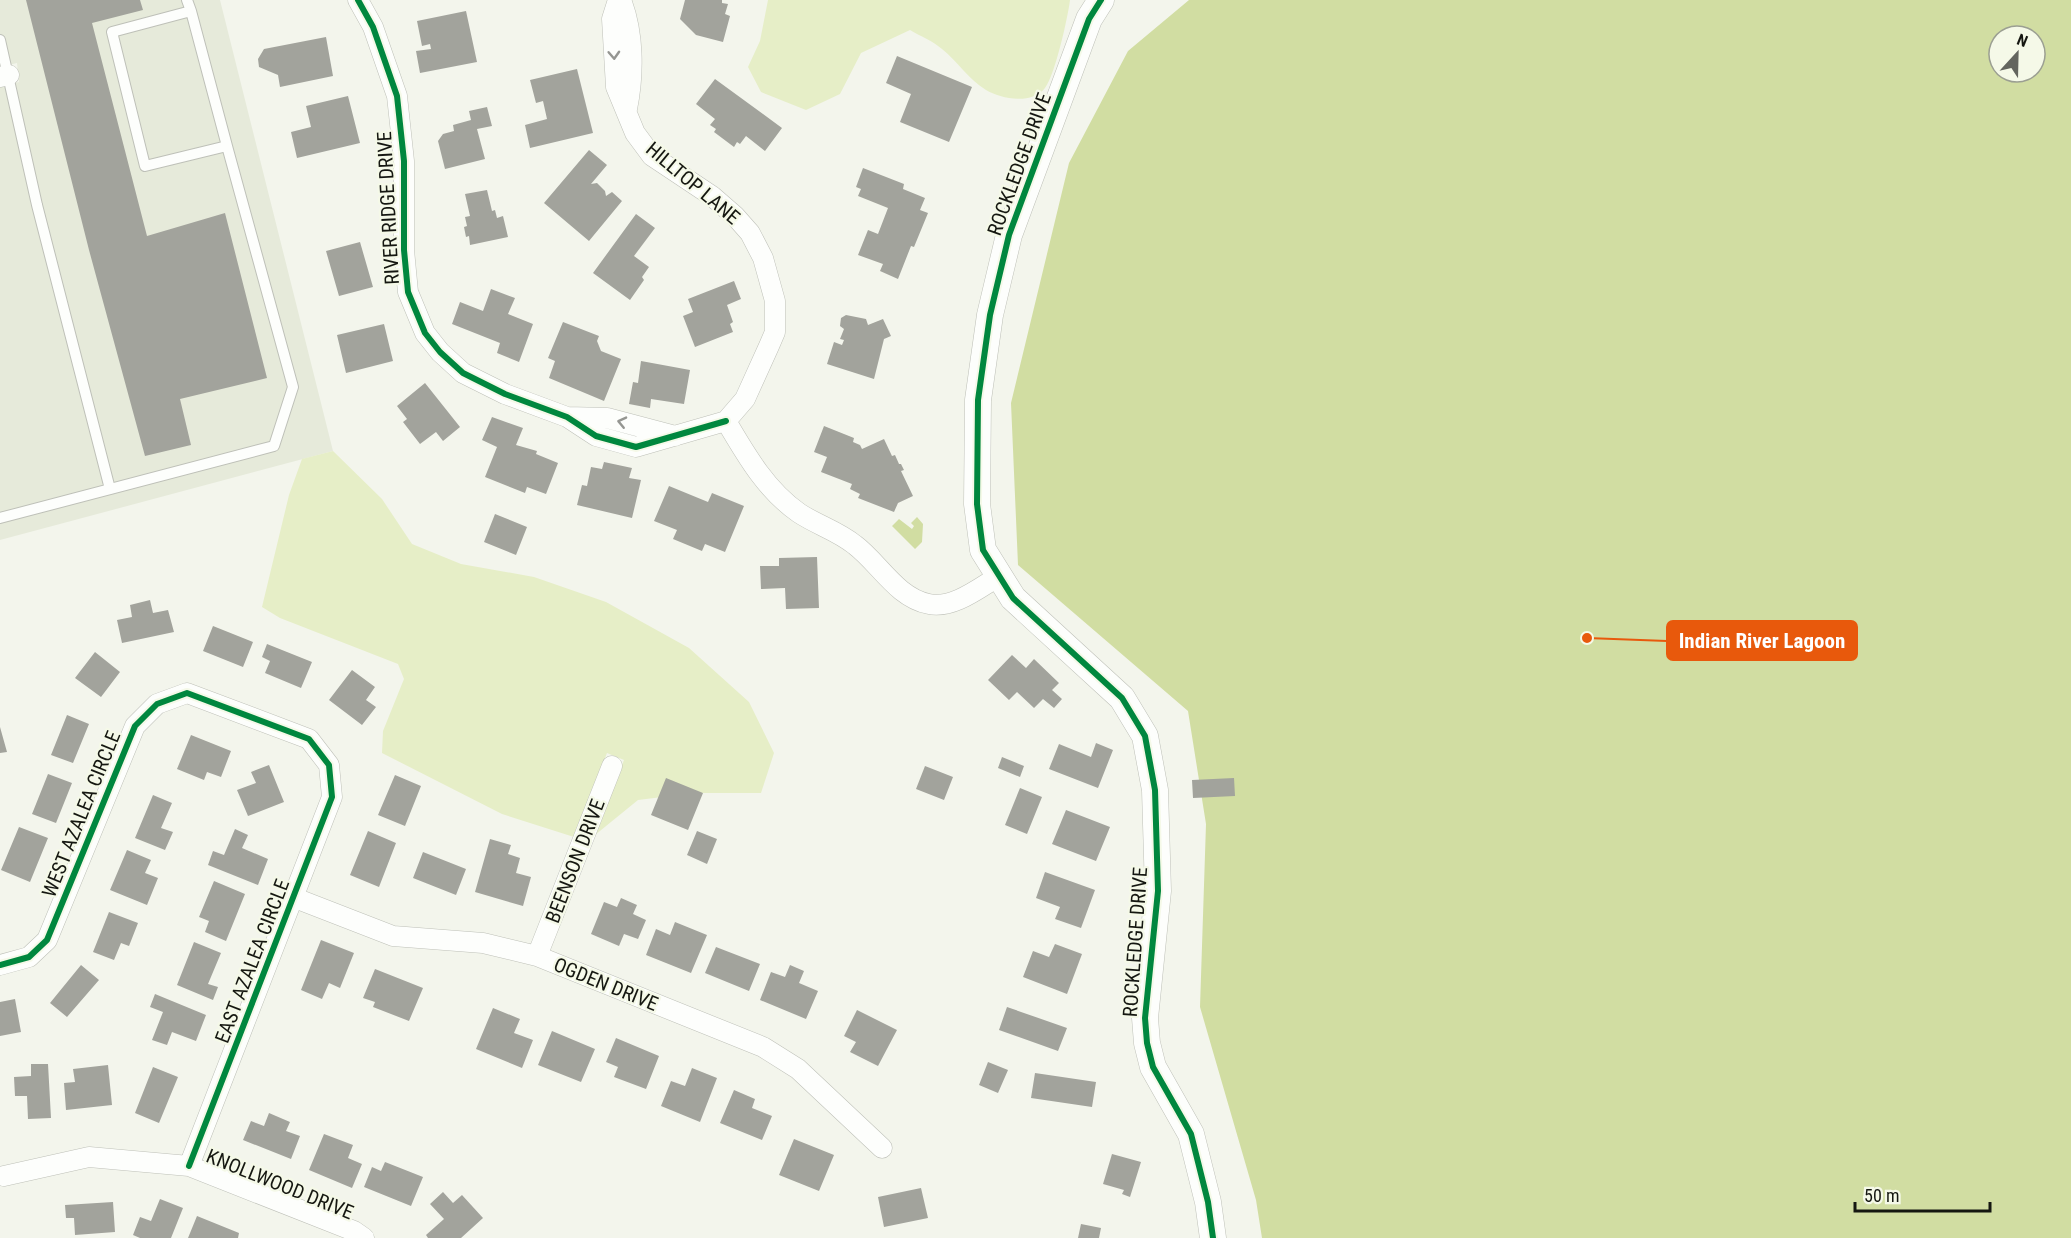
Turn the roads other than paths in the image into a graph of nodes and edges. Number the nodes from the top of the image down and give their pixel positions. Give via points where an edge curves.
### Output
1 (358, 0) edge
2 (619, 0) edge
3 (1101, 0) edge
4 (189, 5) edge
5 (0, 40) edge
6 (4, 76) edge
7 (226, 146) junction
8 (726, 421) junction
9 (110, 489) junction
10 (0, 518) edge
11 (999, 576) junction
12 (329, 765) joint
13 (612, 766) dead end
14 (295, 898) junction
15 (537, 956) junction
16 (0, 966) edge
17 (882, 1148) dead end
18 (189, 1166) junction
19 (4, 1176) dead end
20 (364, 1238) edge
21 (1213, 1238) edge

1 - 8 street, RIVER RIDGE DRIVE via 373,27 397,96 404,161 404,250 413,309 424,333 440,352 464,373 505,394 567,417 596,436 636,447
2 - 8 street, HILLTOP LANE via 628,20 632,86 627,109 635,133 652,156 712,196 750,233 763,258 775,301 775,332 745,399
3 - 11 street, ROCKLEDGE DRIVE via 1089,19 1009,235 990,315 978,400 977,504 983,550
4 - 7 lane
4 - 7 lane via 112,32 145,166
5 - 6 lane
6 - 9 lane
7 - 9 lane via 293,387 274,447
8 - 11 street via 753,466 783,500 856,545 911,598 929,605 952,603
9 - 10 lane
11 - 21 street, ROCKLEDGE DRIVE via 1013,598 1122,698 1145,736 1155,790 1158,891 1145,1018 1147,1043 1153,1067 1191,1134
12 - 14 street, EAST AZALEA CIRCLE via 333,797
12 - 16 street, WEST AZALEA CIRCLE via 309,740 187,693 157,704 135,726 47,940 29,957
13 - 15 street, BEENSON DRIVE
14 - 15 street, OGDEN DRIVE via 393,936 483,943
14 - 18 street, EAST AZALEA CIRCLE
15 - 17 street, OGDEN DRIVE via 763,1047 798,1069
18 - 19 street, KNOLLWOOD DRIVE via 88,1157
18 - 20 street, KNOLLWOOD DRIVE

